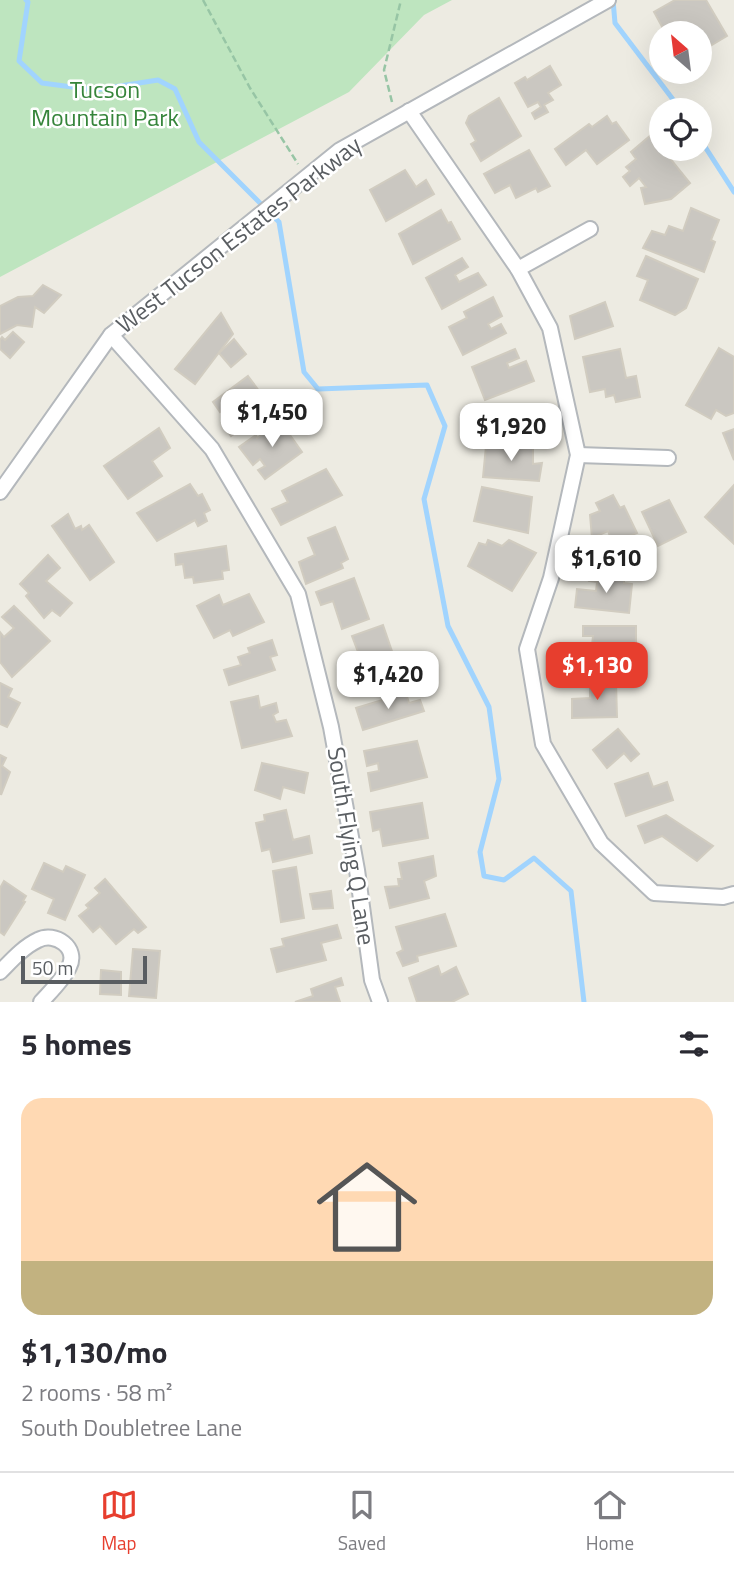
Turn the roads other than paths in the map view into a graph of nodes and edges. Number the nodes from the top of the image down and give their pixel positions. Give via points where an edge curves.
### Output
1 (608, 0) edge
2 (403, 114) junction
3 (590, 229) dead end
4 (518, 269) junction
5 (111, 335) junction
6 (578, 455) junction
7 (668, 458) dead end
8 (0, 492) edge
9 (734, 894) edge
10 (0, 972) edge
11 (41, 1002) edge
12 (380, 1002) edge

1 - 2 street, West Tucson Estates Parkway
2 - 4 street
2 - 5 street, West Tucson Estates Parkway via 340,150
3 - 4 street
4 - 6 street via 550,327
5 - 8 street, West Tucson Estates Parkway
5 - 12 street, South Flying Q Lane via 212,449 298,594 331,727 372,980
6 - 7 street
6 - 9 street via 551,578 527,649 543,744 601,843 654,893
10 - 11 street via 38,939 62,940 70,950 70,966

